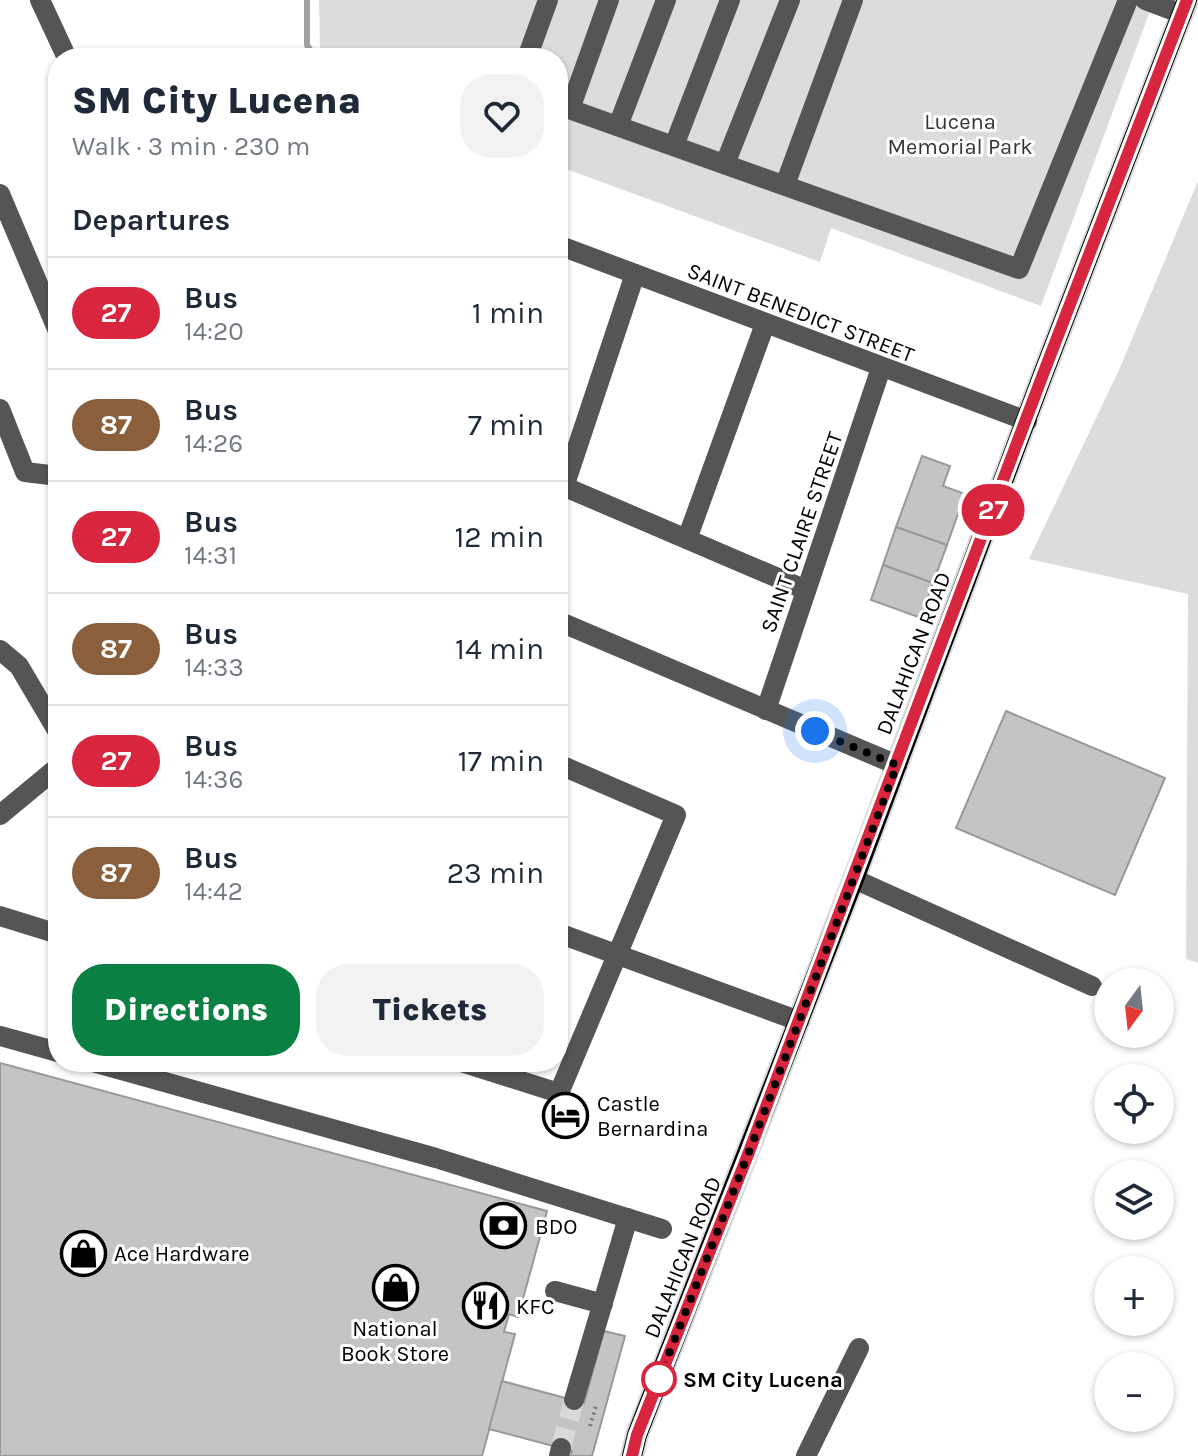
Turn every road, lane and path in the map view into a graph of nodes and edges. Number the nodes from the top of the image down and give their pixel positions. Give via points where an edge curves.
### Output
1 (40, 0) edge
2 (548, 0) edge
3 (609, 0) edge
4 (666, 0) edge
5 (730, 0) edge
6 (790, 0) edge
7 (853, 0) edge
8 (1128, 0) edge
9 (1145, 0) edge
10 (1185, 7) edge
11 (62, 48) edge
12 (531, 48) edge
13 (568, 97) edge
14 (568, 108) edge
15 (618, 126) junction
16 (674, 146) junction
17 (725, 164) junction
18 (785, 185) junction
19 (0, 194) edge
20 (568, 249) edge
21 (635, 274) junction
22 (48, 307) edge
23 (765, 324) junction
24 (881, 368) junction
25 (0, 409) edge
26 (1027, 421) junction
27 (568, 466) edge
28 (48, 475) edge
29 (568, 489) edge
30 (687, 539) junction
31 (806, 590) junction
32 (568, 625) edge
33 (0, 650) edge
34 (766, 710) junction
35 (48, 715) edge
36 (897, 765) junction
37 (568, 768) edge
38 (48, 775) edge
39 (0, 815) edge
40 (854, 879) junction
41 (0, 916) edge
42 (48, 931) edge
43 (568, 937) edge
44 (617, 954) junction
45 (1092, 986) dead end
46 (799, 1021) junction
47 (0, 1036) edge
48 (48, 1049) edge
49 (568, 1071) edge
50 (129, 1072) edge
51 (493, 1072) edge
52 (568, 1072) edge
53 (628, 1218) junction
54 (662, 1229) dead end
55 (555, 1291) dead end
56 (603, 1304) junction
57 (859, 1348) dead end
58 (574, 1400) tunnel mouth
59 (632, 1456) edge
60 (806, 1456) edge

1 - 11 street
2 - 12 street
3 - 13 street
4 - 15 street
5 - 16 street
6 - 17 street
7 - 18 street
8 - 18 street via 1019,269
9 - 10 street
10 - 26 main road, DALAHICAN ROAD
14 - 15 street
15 - 16 street
16 - 17 street
17 - 18 street
19 - 22 street
20 - 21 street, SAINT BENEDICT STREET
21 - 23 street, SAINT BENEDICT STREET
21 - 27 street
23 - 24 street, SAINT BENEDICT STREET
23 - 30 street
24 - 26 street, SAINT BENEDICT STREET
24 - 31 street, SAINT CLAIRE STREET
25 - 28 street via 25,472
26 - 36 main road, DALAHICAN ROAD
29 - 30 street
30 - 31 street
31 - 34 street, SAINT CLAIRE STREET
32 - 34 street
33 - 35 street via 19,666
34 - 36 street
36 - 40 main road, DALAHICAN ROAD
37 - 44 street via 676,815
38 - 39 street
40 - 45 street
40 - 46 main road, DALAHICAN ROAD
41 - 42 street
43 - 44 street
44 - 46 street
44 - 49 street
46 - 59 main road, DALAHICAN ROAD
47 - 48 street
50 - 53 street
51 - 52 street via 559,1093
53 - 54 street
53 - 56 street
55 - 56 street
56 - 58 street
57 - 60 street

